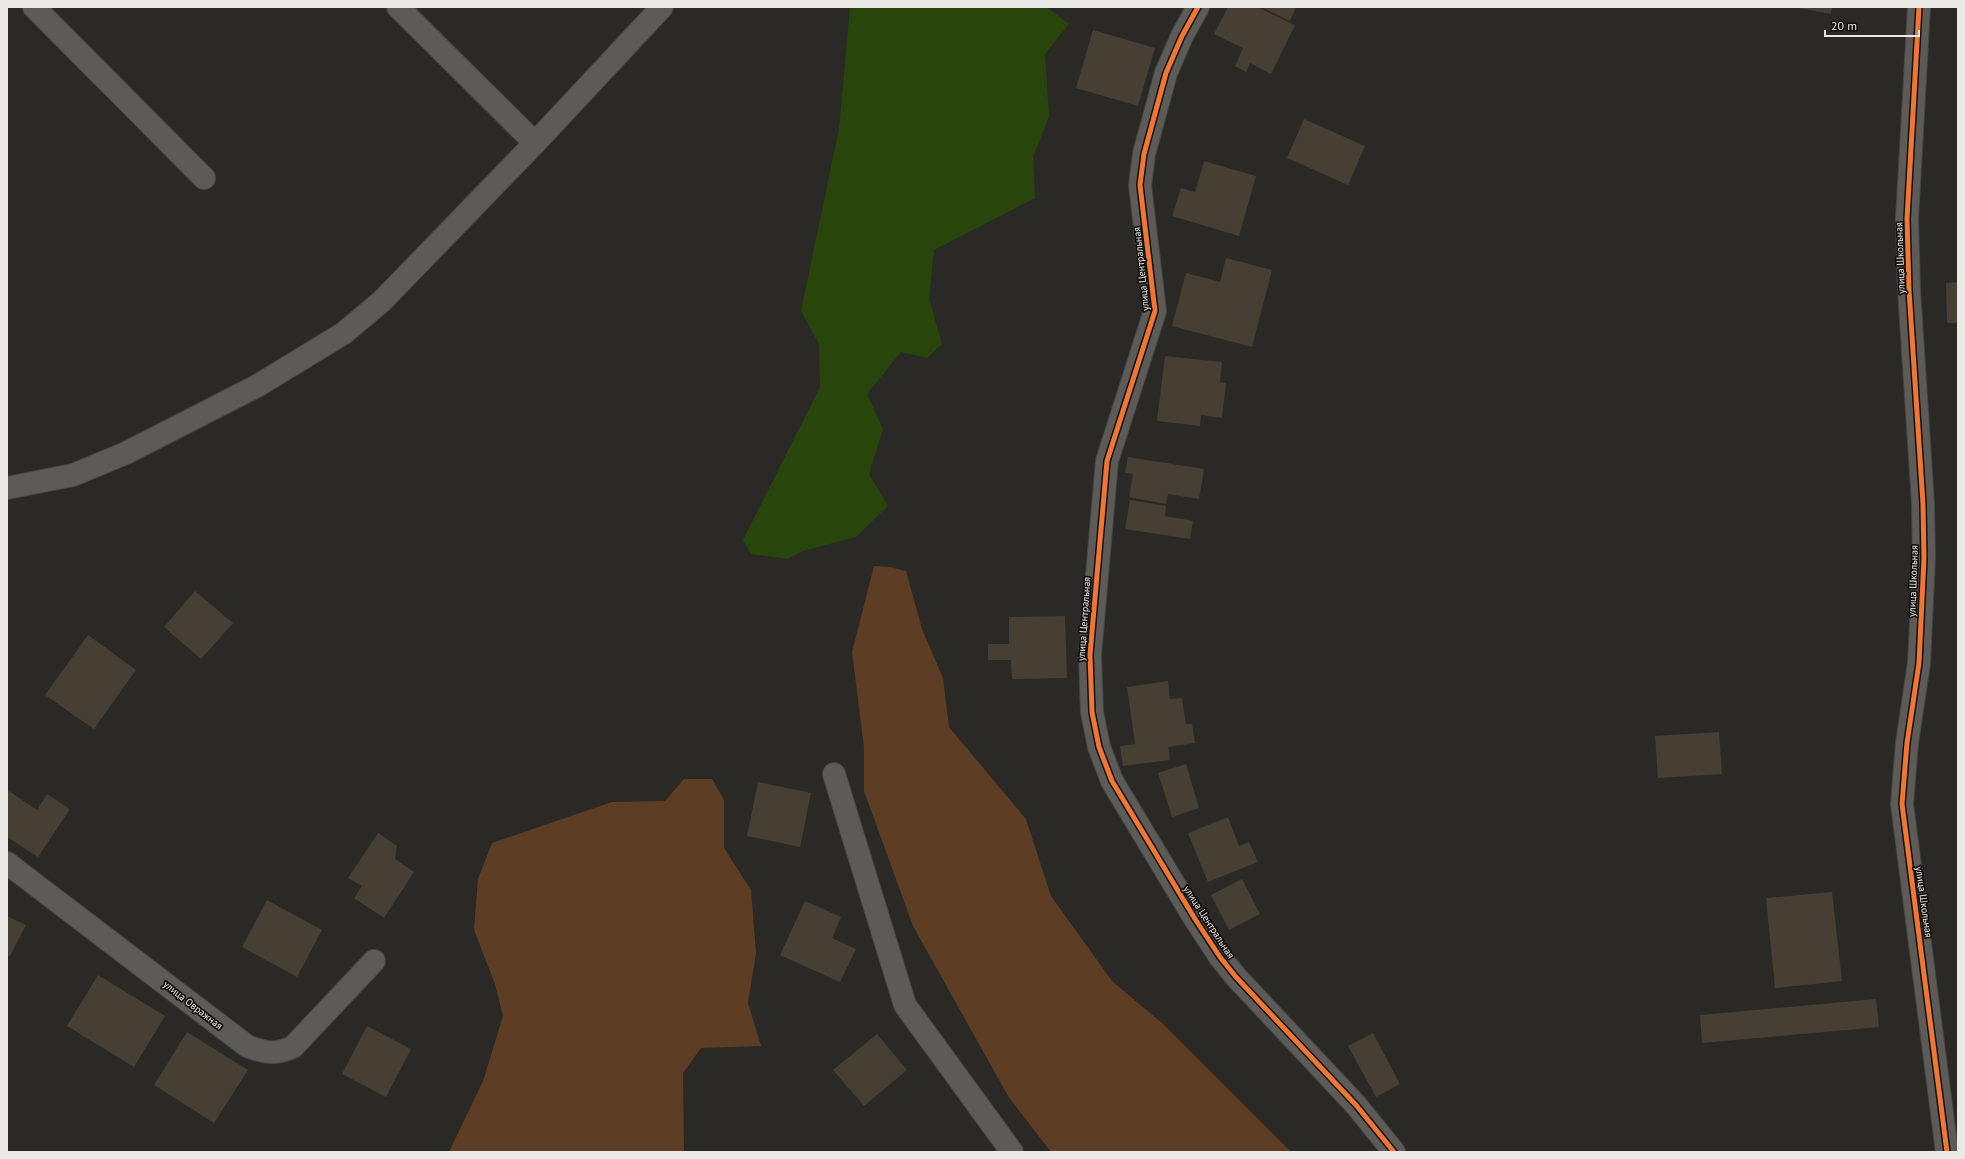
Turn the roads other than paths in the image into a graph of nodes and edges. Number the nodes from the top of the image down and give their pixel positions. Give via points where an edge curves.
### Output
1 (34, 7) edge
2 (398, 7) edge
3 (662, 7) edge
4 (1198, 7) edge
5 (1919, 7) edge
6 (535, 143) junction
7 (204, 178) dead end
8 (7, 488) edge
9 (834, 774) dead end
10 (7, 863) edge
11 (374, 961) dead end
12 (1012, 1152) edge
13 (1394, 1152) edge
14 (1947, 1152) edge

1 - 7 street
2 - 6 street
3 - 6 street
4 - 13 street, улица Центральная via 1166,73 1144,154 1140,185 1156,311 1107,460 1090,655 1092,712 1099,747 1112,781 1194,919 1220,957 1356,1105
5 - 14 street, улица Школьная via 1907,219 1924,558 1918,663 1902,804
6 - 8 street via 382,301 344,332 257,386 126,453 73,475
9 - 12 street via 905,1005
10 - 11 street, улица Овражная via 247,1046 263,1052 281,1052 293,1047

